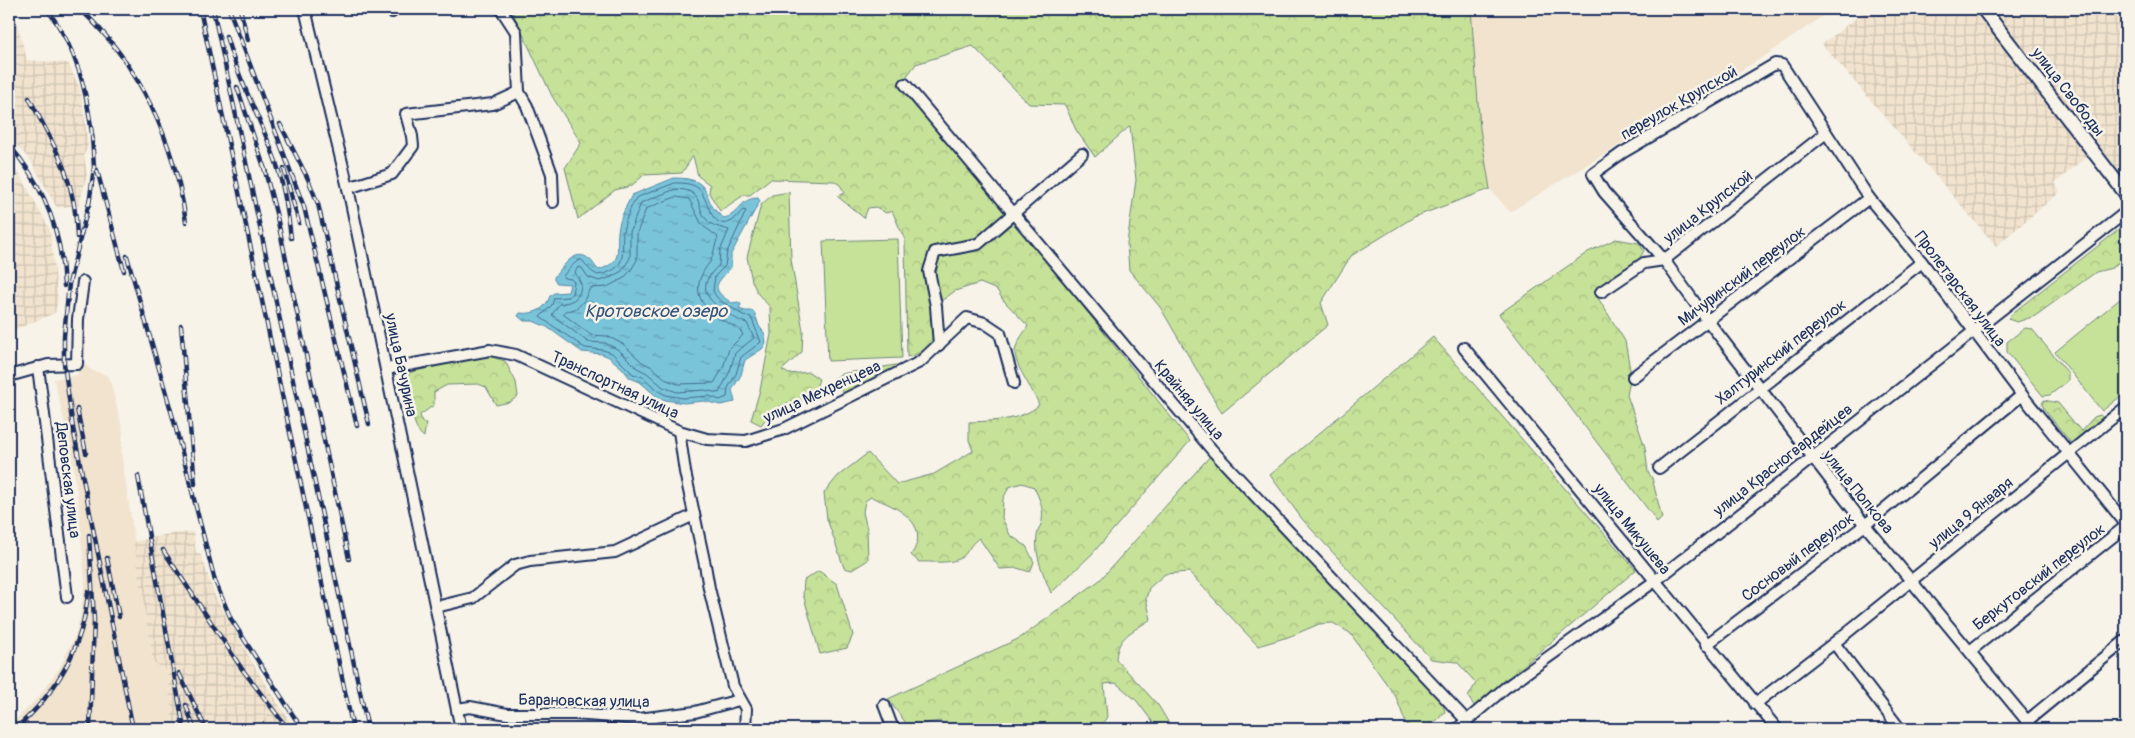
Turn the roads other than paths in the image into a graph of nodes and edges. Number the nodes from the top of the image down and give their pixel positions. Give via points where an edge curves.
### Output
1 (305, 9) edge
2 (501, 9) edge
3 (1983, 9) edge
4 (1782, 65) joint
5 (905, 84) dead end
6 (519, 92) junction
7 (1826, 133) junction
8 (1082, 154) dead end
9 (1594, 174) joint
10 (348, 188) junction
11 (2126, 194) edge
12 (1869, 198) junction
13 (552, 202) dead end
14 (2126, 212) edge
15 (1015, 214) junction
16 (1664, 260) junction
17 (1922, 262) junction
18 (83, 282) dead end
19 (1601, 292) dead end
20 (1708, 321) junction
21 (1973, 331) junction
22 (939, 345) junction
23 (1464, 348) dead end
24 (38, 367) junction
25 (386, 369) junction
26 (9, 376) edge
27 (1633, 377) dead end
28 (1014, 383) dead end
29 (1759, 388) junction
30 (2022, 395) junction
31 (2126, 407) edge
32 (679, 431) junction
33 (2070, 452) junction
34 (1811, 457) junction
35 (1659, 468) dead end
36 (694, 515) junction
37 (1864, 525) junction
38 (2126, 525) edge
39 (1655, 581) junction
40 (1911, 581) junction
41 (67, 597) dead end
42 (436, 607) junction
43 (2126, 640) edge
44 (1834, 644) junction
45 (1706, 645) junction
46 (1970, 651) junction
47 (739, 700) junction
48 (1755, 704) junction
49 (884, 706) dead end
50 (457, 709) junction
51 (1467, 721) junction
52 (2030, 725) edge
53 (462, 729) edge
54 (745, 729) edge
55 (893, 729) edge
56 (1457, 729) edge
57 (1777, 729) edge
58 (1900, 729) edge

1 - 10 street, улица Бачурина
2 - 6 street via 516,32
3 - 11 main road, улица Свободы
4 - 7 street, Пролетарская улица
4 - 9 street, переулок Крупской via 1775,64 1622,153
5 - 15 street, Крайняя улица
6 - 10 street via 494,104 406,114 413,146 392,174
6 - 13 street via 552,174
7 - 12 street, Пролетарская улица
7 - 16 street, улица Крупской
8 - 15 street
9 - 16 street, улица Попкова via 1604,192
10 - 25 street, улица Бачурина
12 - 17 street, Пролетарская улица
12 - 20 street, Мичуринский переулок
14 - 21 street, улица Красногвардейцев
15 - 22 street via 978,244 936,252 928,271 936,306
15 - 51 street, Крайняя улица via 1212,450
16 - 19 street, улица Крупской via 1644,263
16 - 20 street, улица Попкова
17 - 21 street, Пролетарская улица
17 - 29 street, Халтуринский переулок
18 - 24 street via 76,364
20 - 27 street, Мичуринский переулок
20 - 29 street, улица Попкова
21 - 30 street, Пролетарская улица
21 - 34 street, улица Красногвардейцев
22 - 28 street, улица Мехренцева via 968,318 985,323 1000,333
22 - 32 street, улица Мехренцева via 920,362 784,429 746,441 707,438
23 - 39 street, улица Микушева
24 - 26 street
24 - 41 street, Деповская улица
25 - 32 street, Транспортная улица via 490,350 516,356
25 - 42 street, улица Бачурина
29 - 34 street, улица Попкова
29 - 35 street, Халтуринский переулок
30 - 33 street, Пролетарская улица
30 - 37 street, Сосновый переулок
31 - 33 street, улица 9 Января
32 - 36 street, Транспортная улица
33 - 38 street, Пролетарская улица
33 - 40 street, улица 9 Января
34 - 37 street, улица Попкова
34 - 39 street, улица Красногвардейцев
36 - 42 street via 615,552 516,565 473,598
36 - 47 street, Транспортная улица via 716,622
37 - 40 street, улица Попкова
37 - 45 street, Сосновый переулок
38 - 46 street, Беркутовский переулок
39 - 45 street, улица Микушева
39 - 51 street, улица Красногвардейцев via 1506,688
40 - 44 street, улица 9 Января
40 - 46 street, улица Попкова
42 - 50 street, улица Бачурина
43 - 52 street
44 - 48 street, улица 9 Января
44 - 58 street
45 - 48 street, улица Микушева
46 - 52 street, улица Попкова
47 - 50 street, Барановская улица via 695,712 638,719 574,714 507,714 470,707
47 - 54 street, Транспортная улица via 746,709
48 - 57 street, улица Микушева
49 - 55 street
50 - 53 street, улица Бачурина
51 - 56 street, улица Красногвардейцев

